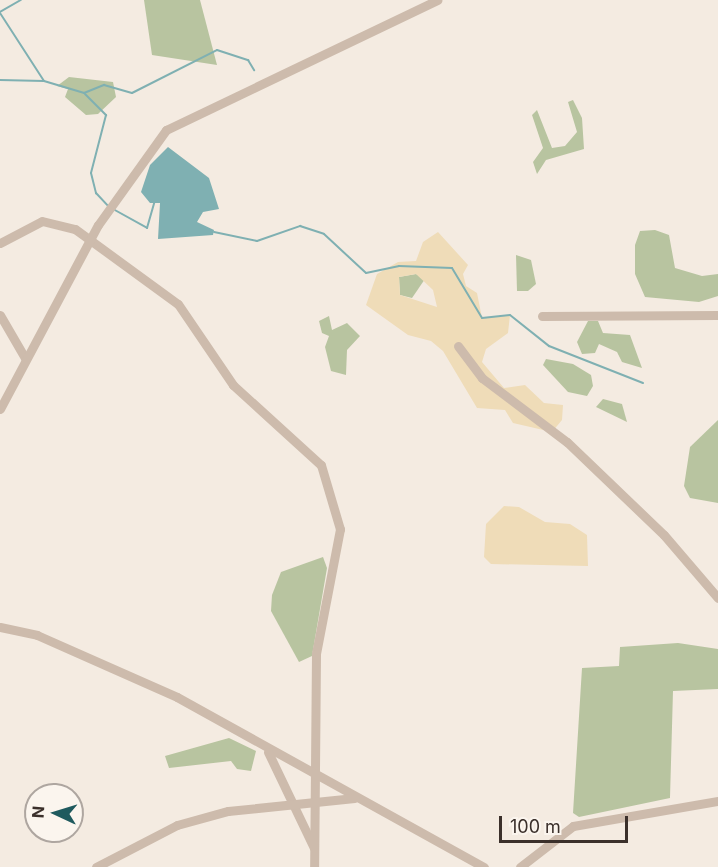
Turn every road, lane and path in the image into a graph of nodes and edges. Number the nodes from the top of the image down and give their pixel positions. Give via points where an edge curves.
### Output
1 (437, 0) edge
2 (88, 241) junction
3 (0, 243) edge
4 (0, 315) edge
5 (718, 315) edge
6 (542, 316) dead end
7 (458, 346) dead end
8 (26, 358) junction
9 (0, 409) edge
10 (718, 598) edge
11 (0, 627) edge
12 (267, 750) junction
13 (312, 774) junction
14 (318, 798) junction
15 (357, 798) junction
16 (292, 801) junction
17 (718, 801) edge
18 (315, 852) junction
19 (96, 867) edge
20 (314, 867) edge
21 (484, 867) edge
22 (520, 867) edge

1 - 2 street via 172,126 141,160
2 - 3 street via 75,229 42,221
2 - 8 street
2 - 13 street via 178,304 233,385 310,451 331,486 340,551 316,654
4 - 8 street
5 - 6 street
7 - 10 street via 482,378 567,442 664,535
8 - 9 street
11 - 12 street via 37,635 177,697
12 - 13 street
12 - 16 street
13 - 14 street
13 - 15 street
14 - 15 street
14 - 16 street
14 - 18 street
15 - 21 street
16 - 18 street
16 - 19 street via 177,825
17 - 22 street via 573,826
18 - 20 street

